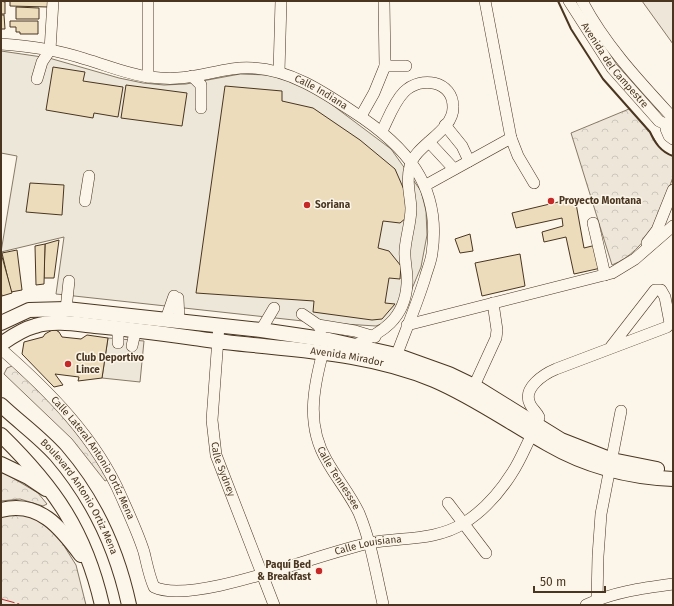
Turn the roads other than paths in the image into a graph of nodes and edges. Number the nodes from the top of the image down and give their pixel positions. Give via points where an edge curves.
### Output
1 (52, 1) edge
2 (148, 1) edge
3 (281, 1) edge
4 (384, 1) edge
5 (485, 1) edge
6 (568, 1) edge
7 (582, 1) edge
8 (1, 44) edge
9 (32, 47) junction
10 (50, 50) junction
11 (385, 66) junction
12 (406, 66) dead end
13 (279, 72) junction
14 (206, 74) junction
15 (192, 76) junction
16 (148, 77) junction
17 (361, 116) junction
18 (671, 120) edge
19 (445, 125) junction
20 (382, 131) junction
21 (511, 138) junction
22 (673, 139) edge
23 (429, 142) junction
24 (411, 160) junction
25 (469, 161) junction
26 (454, 169) junction
27 (89, 176) dead end
28 (534, 183) dead end
29 (426, 185) junction
30 (673, 190) edge
31 (85, 201) dead end
32 (593, 223) dead end
33 (673, 226) edge
34 (635, 259) junction
35 (605, 275) junction
36 (70, 281) dead end
37 (405, 295) junction
38 (419, 296) junction
39 (176, 297) dead end
40 (493, 303) junction
41 (274, 308) dead end
42 (66, 309) junction
43 (302, 314) dead end
44 (173, 320) junction
45 (1, 323) edge
46 (219, 325) junction
47 (318, 325) junction
48 (407, 325) junction
49 (118, 328) junction
50 (261, 330) junction
51 (137, 331) junction
52 (375, 336) junction
53 (219, 342) junction
54 (118, 343) dead end
55 (1, 344) edge
56 (132, 346) dead end
57 (326, 346) junction
58 (353, 346) junction
59 (610, 348) junction
60 (1, 349) edge
61 (395, 360) junction
62 (474, 386) junction
63 (1, 406) edge
64 (621, 411) dead end
65 (534, 430) junction
66 (1, 435) edge
67 (1, 464) edge
68 (611, 465) junction
69 (673, 470) edge
70 (673, 479) edge
71 (55, 495) junction
72 (448, 503) dead end
73 (1, 510) edge
74 (463, 524) junction
75 (370, 543) junction
76 (486, 553) dead end
77 (95, 574) junction
78 (263, 576) junction
79 (673, 584) edge
80 (154, 587) joint
81 (597, 600) junction
82 (383, 604) dead end
83 (102, 605) edge
84 (129, 605) edge
85 (274, 605) edge
86 (586, 605) edge

1 - 10 street
2 - 16 street
3 - 13 street
4 - 11 street
5 - 21 street
6 - 18 street, Avenida del Campestre via 612,68 659,121
7 - 18 street, Avenida del Campestre via 622,62
8 - 9 street, Calle Indiana
9 - 10 street, Calle Indiana
9 - 10 street via 37,79 42,62
10 - 16 street, Calle Indiana
11 - 12 street
11 - 17 street
13 - 14 street, Calle Indiana via 254,68 228,68
13 - 17 street, Calle Indiana via 305,82
14 - 15 street, Calle Indiana
14 - 15 street via 201,108 201,87 199,81
15 - 16 street, Calle Indiana
17 - 20 street, Calle Indiana
18 - 22 street via 667,133
19 - 20 street via 453,111 452,96 440,84 432,82 405,90
19 - 23 street
19 - 25 street via 462,146
20 - 24 street, Calle Indiana
21 - 25 street
21 - 28 street
23 - 24 street
23 - 26 street
24 - 29 street, Calle Indiana
24 - 37 street via 407,176 411,214 405,251
25 - 26 street
26 - 29 street
27 - 31 street
29 - 38 street, Calle Indiana via 434,236 432,254
30 - 34 street via 657,230
32 - 35 street
33 - 34 street
34 - 35 street
35 - 40 street
36 - 42 street
37 - 38 street
37 - 52 street via 395,318 383,332
38 - 48 street, Calle Indiana
39 - 44 street
40 - 48 street
40 - 62 street via 496,338
41 - 50 street
42 - 44 main road, Avenida Mirador
42 - 45 main road, Avenida Mirador via 29,310
43 - 47 street
44 - 46 main road, Avenida Mirador
46 - 50 main road, Avenida Mirador
46 - 53 street, Calle Sydney
47 - 52 street
47 - 57 street
48 - 61 street, Calle Indiana
49 - 51 main road, Avenida Mirador
49 - 54 street
49 - 55 main road, Avenida Mirador via 66,323 35,325
50 - 57 main road, Avenida Mirador
51 - 53 main road, Avenida Mirador
51 - 56 street
52 - 58 street
53 - 57 main road, Avenida Mirador
53 - 78 street, Calle Sydney via 212,420 216,455
57 - 58 main road, Avenida Mirador
57 - 61 main road, Avenida Mirador
57 - 75 street, Calle Tennessee via 316,377 312,405 316,438 326,460 349,493
58 - 61 main road, Avenida Mirador
59 - 59 street via 655,290 661,290 665,297 670,323 668,327
59 - 65 street via 545,374 536,382 528,400 539,417
60 - 80 street, Calle Lateral Antonio Ortíz Mena via 81,430 99,455 113,477 137,533
61 - 62 main road, Avenida Mirador via 449,374
61 - 65 main road, Avenida Mirador
62 - 65 main road, Avenida Mirador
63 - 84 main road, Boulevard Antonio Ortiz Mena via 55,454 95,510 109,538
64 - 68 street
65 - 68 main road, Avenida Mirador via 569,454
65 - 74 street, Calle Louisiana via 512,473 480,511
66 - 71 main road, Boulevard Antonio Ortiz Mena via 38,472
67 - 71 main road via 28,477
68 - 69 main road, Avenida Mirador
68 - 70 main road, Avenida Mirador via 642,477
68 - 81 street via 599,534
71 - 77 main road, Boulevard Antonio Ortiz Mena via 85,546
72 - 74 street
73 - 77 main road via 22,508 55,523
74 - 75 street, Calle Louisiana via 428,536
74 - 76 street
75 - 78 street, Calle Louisiana
75 - 82 street, Calle Tennessee
77 - 83 main road, Boulevard Antonio Ortiz Mena
78 - 80 street, Calle Louisiana via 228,587 195,593 169,593
78 - 85 street, Calle Sydney
79 - 81 street
81 - 86 street

